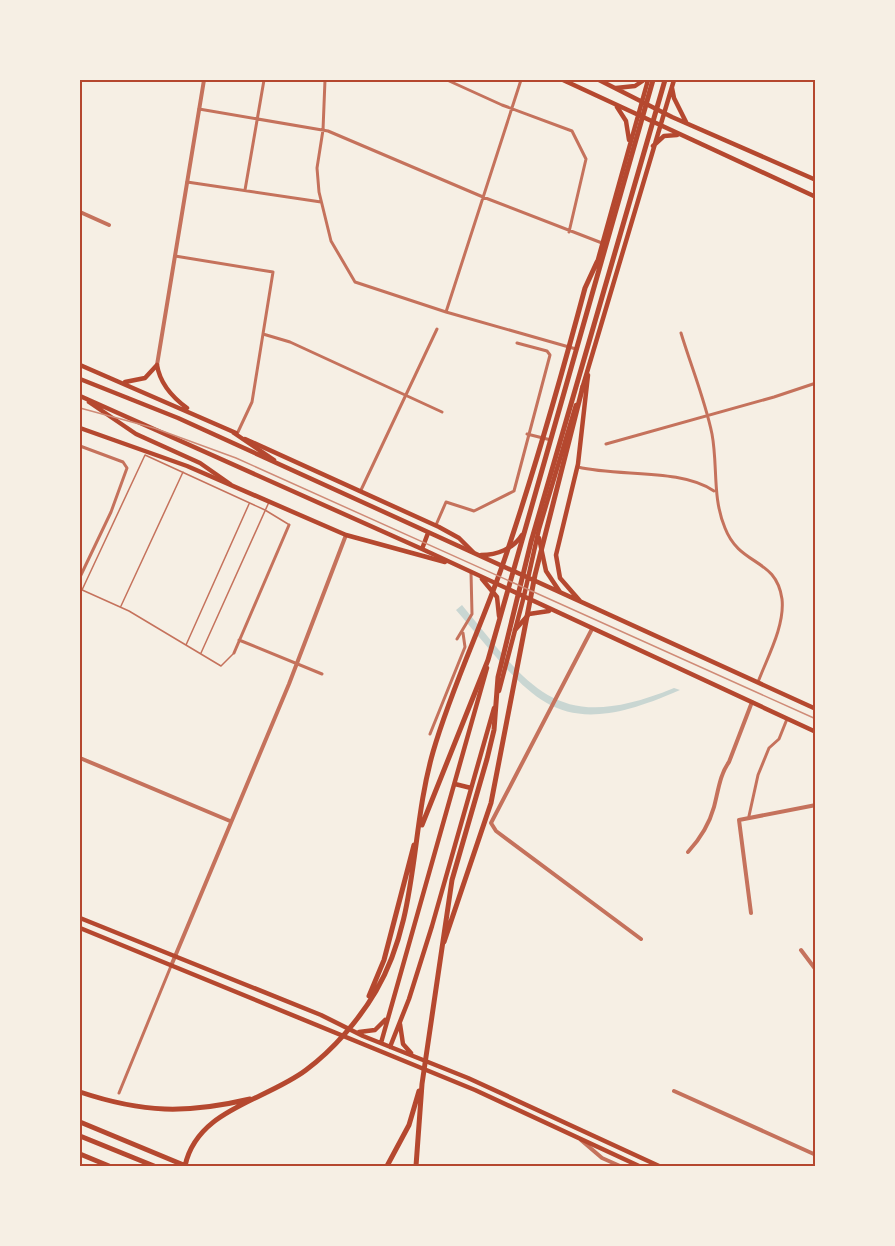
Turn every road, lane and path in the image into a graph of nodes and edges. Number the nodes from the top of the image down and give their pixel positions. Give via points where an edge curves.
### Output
1 (204, 80) edge
2 (264, 80) edge
3 (325, 80) edge
4 (447, 80) edge
5 (521, 80) edge
6 (563, 80) edge
7 (599, 80) edge
8 (646, 80) edge
9 (653, 80) edge
10 (664, 80) edge
11 (673, 82) edge
12 (614, 87) junction
13 (641, 101) junction
14 (613, 103) junction
15 (512, 108) junction
16 (199, 109) junction
17 (664, 113) junction
18 (638, 114) junction
19 (257, 118) junction
20 (659, 125) junction
21 (691, 125) junction
22 (323, 130) junction
23 (682, 135) junction
24 (629, 142) junction
25 (652, 147) junction
26 (816, 180) edge
27 (187, 182) junction
28 (245, 191) junction
29 (483, 197) junction
30 (816, 197) edge
31 (321, 202) junction
32 (80, 212) edge
33 (110, 225) dead end
34 (569, 232) junction
35 (602, 243) junction
36 (175, 256) junction
37 (597, 262) junction
38 (447, 312) junction
39 (437, 330) dead end
40 (681, 333) dead end
41 (263, 334) junction
42 (581, 342) junction
43 (517, 343) dead end
44 (594, 346) junction
45 (578, 352) junction
46 (590, 359) junction
47 (157, 364) junction
48 (80, 365) edge
49 (80, 379) edge
50 (118, 381) junction
51 (816, 383) edge
52 (583, 386) junction
53 (406, 395) junction
54 (80, 396) edge
55 (442, 412) dead end
56 (197, 415) junction
57 (707, 417) junction
58 (80, 428) edge
59 (236, 433) junction
60 (529, 434) junction
61 (551, 440) junction
62 (606, 444) dead end
63 (80, 446) edge
64 (578, 467) junction
65 (287, 469) junction
66 (183, 472) junction
67 (230, 484) junction
68 (361, 490) junction
69 (714, 491) junction
70 (269, 501) junction
71 (249, 502) junction
72 (265, 510) junction
73 (289, 525) joint
74 (436, 525) junction
75 (539, 529) junction
76 (524, 532) junction
77 (428, 533) junction
78 (346, 535) junction
79 (422, 549) junction
80 (475, 554) junction
81 (446, 562) junction
82 (471, 572) junction
83 (513, 572) junction
84 (478, 575) junction
85 (80, 577) edge
86 (527, 578) junction
87 (81, 589) edge
88 (508, 590) junction
89 (524, 596) junction
90 (565, 596) junction
91 (587, 606) junction
92 (120, 607) junction
93 (555, 611) junction
94 (498, 628) junction
95 (592, 629) junction
96 (515, 630) junction
97 (463, 633) junction
98 (457, 639) dead end
99 (239, 640) junction
100 (185, 645) junction
101 (234, 653) joint
102 (200, 654) junction
103 (488, 660) junction
104 (297, 665) junction
105 (322, 674) dead end
106 (501, 676) junction
107 (758, 682) junction
108 (752, 702) junction
109 (816, 709) edge
110 (787, 719) junction
111 (816, 732) edge
112 (430, 734) dead end
113 (80, 758) edge
114 (456, 784) junction
115 (471, 789) junction
116 (816, 805) edge
117 (749, 816) junction
118 (230, 821) junction
119 (688, 852) dead end
120 (751, 913) dead end
121 (80, 918) edge
122 (80, 928) edge
123 (641, 939) dead end
124 (801, 950) dead end
125 (175, 957) junction
126 (439, 961) junction
127 (171, 966) junction
128 (816, 970) edge
129 (386, 1018) junction
130 (352, 1024) junction
131 (400, 1024) junction
132 (356, 1032) junction
133 (380, 1042) junction
134 (390, 1046) junction
135 (383, 1052) junction
136 (416, 1057) junction
137 (422, 1084) junction
138 (674, 1091) dead end
139 (80, 1092) edge
140 (119, 1093) dead end
141 (261, 1096) junction
142 (80, 1122) edge
143 (80, 1136) edge
144 (580, 1139) junction
145 (80, 1154) edge
146 (816, 1155) edge
147 (110, 1167) edge
148 (154, 1167) edge
149 (185, 1167) edge
150 (387, 1167) edge
151 (417, 1167) edge
152 (620, 1167) edge
153 (639, 1167) edge
154 (659, 1167) edge

1 - 16 street
2 - 19 street
3 - 22 street
4 - 15 street
5 - 15 street
6 - 14 main road
7 - 12 main road
8 - 12 main road
8 - 13 main road
9 - 103 highway
10 - 106 highway via 531,542
11 - 17 main road
11 - 21 main road via 681,114
12 - 13 main road
13 - 17 main road
13 - 18 main road
14 - 18 main road
14 - 24 main road via 626,121
15 - 29 street
15 - 34 street via 567,127 585,153
16 - 19 street
16 - 27 street
17 - 20 main road
17 - 21 main road
18 - 20 main road
18 - 24 main road
19 - 22 street
19 - 28 street
20 - 23 main road
20 - 25 main road
21 - 26 main road
22 - 29 street
22 - 31 street via 317,173
23 - 25 main road via 664,136
23 - 30 main road
24 - 25 main road via 643,137
24 - 35 main road
25 - 44 main road
27 - 28 street
27 - 36 street
28 - 31 street
29 - 34 street
29 - 38 street
31 - 38 street via 333,245 357,284
32 - 33 street
34 - 35 street
35 - 37 main road
36 - 41 street via 273,272
36 - 47 street
37 - 42 main road via 594,293
37 - 130 highway via 585,288 504,560 432,756 400,937 376,991
38 - 45 street
39 - 53 street
40 - 57 street
41 - 53 street via 290,342
41 - 59 street via 252,402
42 - 44 main road
42 - 45 main road
43 - 60 street via 550,355
44 - 46 main road
45 - 46 main road
45 - 61 main road
46 - 52 main road
46 - 64 main road
47 - 50 main road via 145,378
47 - 56 main road via 160,379 168,390
48 - 50 main road
49 - 65 main road via 178,418
50 - 56 main road
51 - 57 street
52 - 75 main road
52 - 126 highway via 535,575 491,803
53 - 55 street
53 - 68 street
54 - 67 main road via 136,434 200,463
54 - 79 main road
56 - 59 main road
57 - 62 street
57 - 69 street via 713,445
58 - 67 main road
59 - 65 main road
59 - 68 main road
60 - 61 street
60 - 74 street via 512,494 474,511 446,502
61 - 76 main road
63 - 85 street via 126,464 127,468
64 - 69 street via 693,480
64 - 91 main road via 556,564 564,586
65 - 77 main road
66 - 71 lane
66 - 87 lane via 145,455
66 - 92 lane
67 - 70 main road
68 - 74 main road
69 - 107 street via 729,539 746,557 774,574 779,584 780,619
70 - 72 lane
70 - 78 main road
71 - 72 lane
71 - 100 lane
72 - 73 lane
72 - 102 lane
73 - 99 street
74 - 80 main road via 459,538
75 - 86 main road
75 - 90 main road via 544,565 553,585
76 - 80 main road via 518,542 503,551
76 - 83 main road
77 - 79 main road
77 - 80 main road
78 - 81 main road
78 - 104 street
79 - 81 main road
80 - 83 main road
81 - 82 main road
82 - 84 main road
82 - 97 street via 472,614
83 - 86 main road
83 - 88 main road
84 - 88 main road
84 - 94 main road via 497,597
86 - 89 main road
86 - 90 main road
87 - 92 lane
88 - 89 main road
88 - 94 main road
89 - 93 main road
89 - 96 main road
90 - 91 main road
91 - 107 main road
92 - 100 lane
93 - 95 main road
93 - 96 main road via 529,614
94 - 103 main road
95 - 108 main road
95 - 123 street via 497,806 492,826
96 - 106 main road
97 - 98 street
97 - 112 street via 465,647
99 - 101 street
99 - 104 street
100 - 102 lane
101 - 102 lane via 224,666
103 - 114 main road
103 - 130 highway via 411,855 376,981
104 - 105 street
104 - 118 street
106 - 115 main road
106 - 126 highway via 494,730 452,880
107 - 109 main road
108 - 110 main road
108 - 119 street via 723,770 711,817
110 - 111 main road
110 - 117 street via 758,775
113 - 118 street
114 - 115 main road
114 - 129 main road
115 - 131 main road
116 - 117 street
117 - 120 street via 738,823
118 - 125 street
121 - 125 main road
122 - 127 main road
124 - 128 street
125 - 127 street
125 - 132 main road
126 - 137 highway
127 - 135 main road
127 - 140 street
129 - 132 main road via 375,1030
129 - 133 main road
130 - 141 highway via 305,1071
131 - 134 main road
131 - 136 main road via 402,1044
132 - 133 main road
133 - 134 main road
133 - 135 main road
134 - 135 main road
134 - 136 main road
135 - 144 main road
136 - 154 main road
137 - 150 highway via 409,1125
137 - 151 highway
138 - 146 street
139 - 141 highway via 135,1108 171,1111 212,1108
141 - 149 highway via 221,1116 201,1132
142 - 149 highway
143 - 148 highway
144 - 152 street
144 - 153 main road
145 - 147 highway

